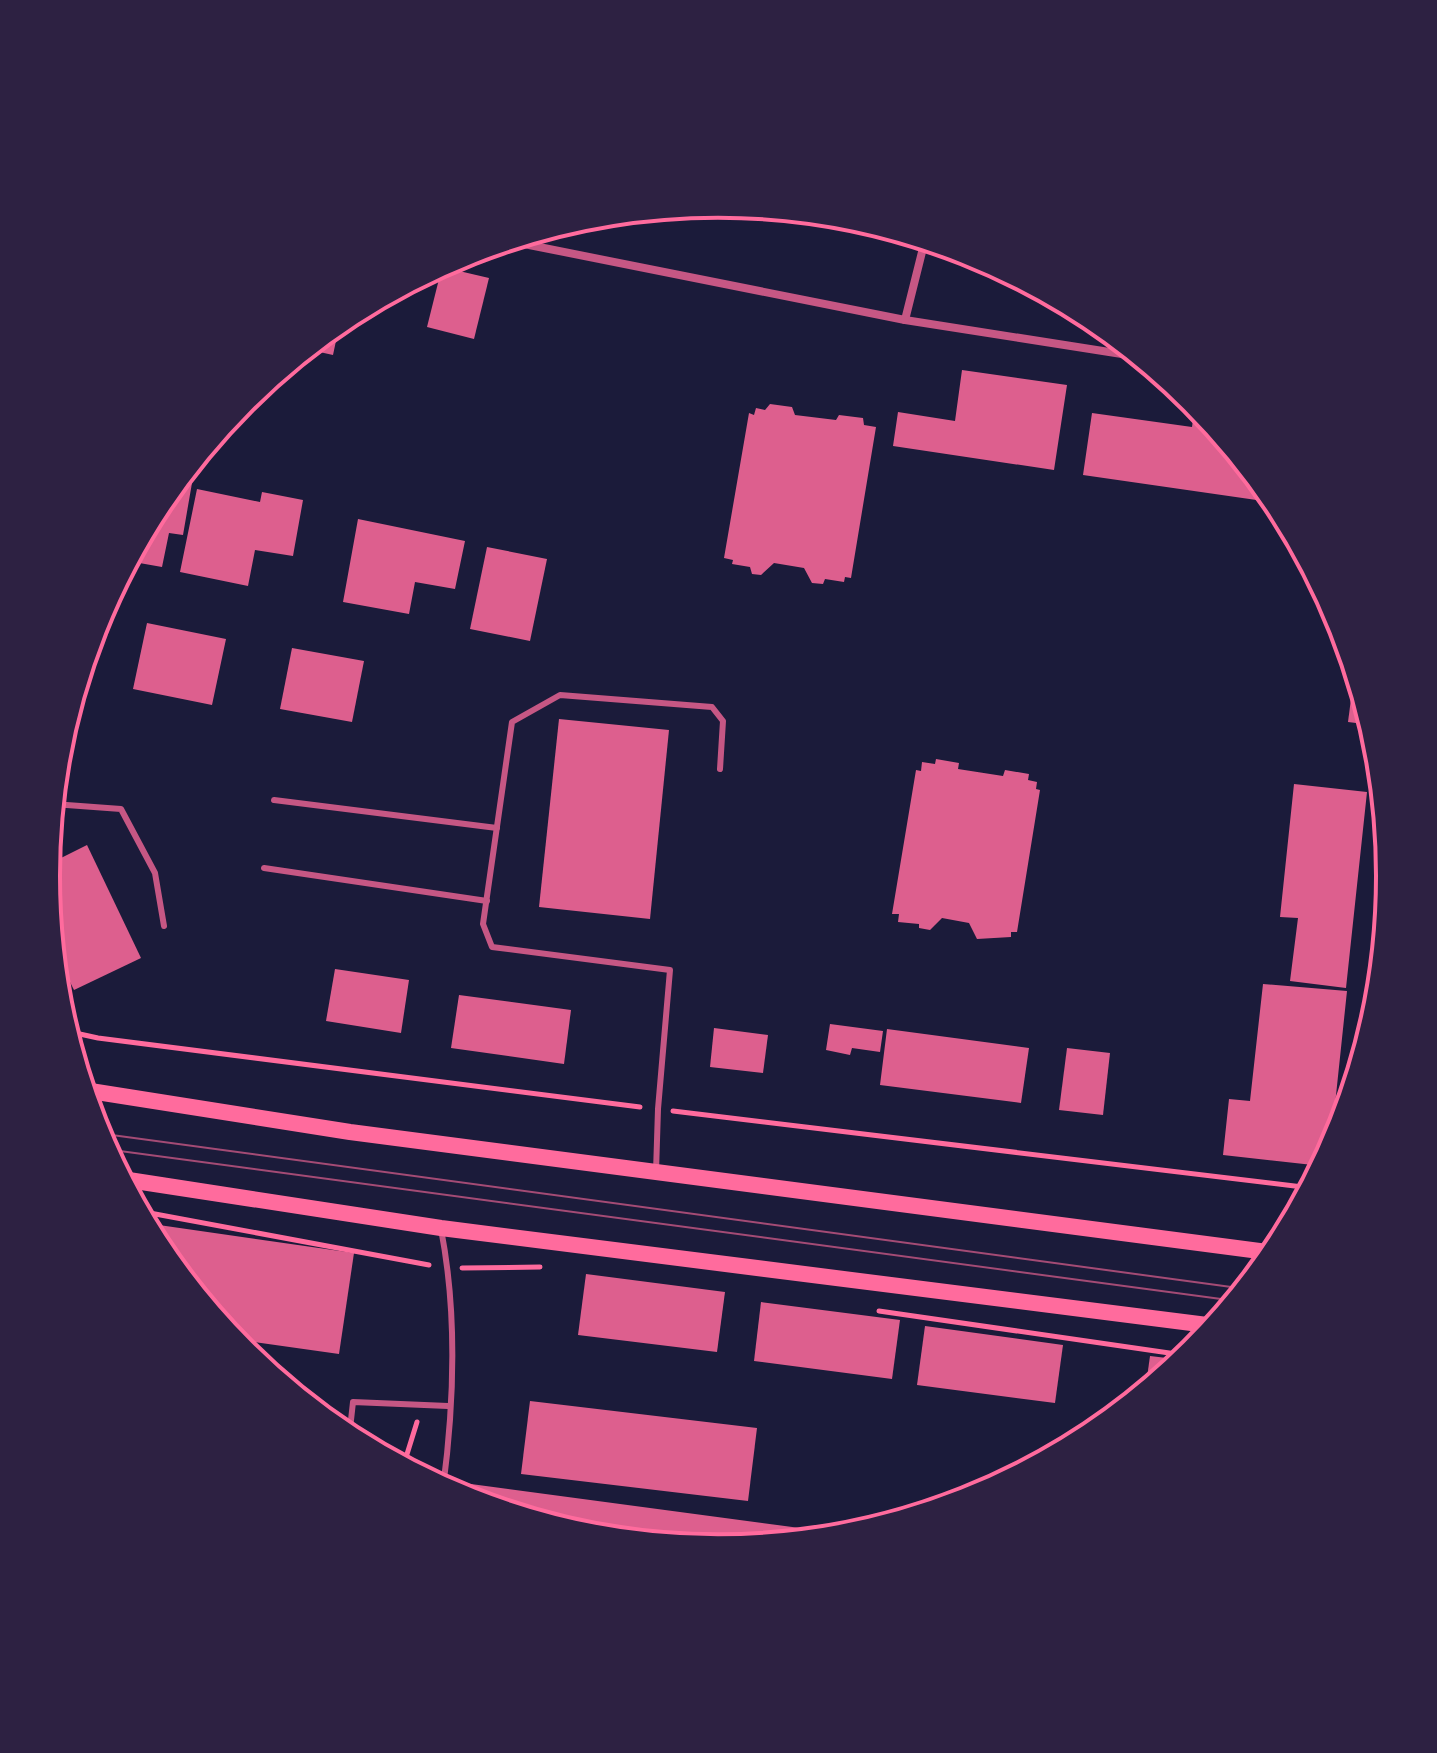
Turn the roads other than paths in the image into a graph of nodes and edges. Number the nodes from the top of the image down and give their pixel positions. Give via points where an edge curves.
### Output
1 (531, 245) edge
2 (922, 251) edge
3 (905, 320) junction
4 (1118, 353) edge
5 (720, 769) dead end
6 (274, 800) dead end
7 (64, 805) edge
8 (497, 828) junction
9 (264, 868) dead end
10 (487, 901) junction
11 (164, 926) dead end
12 (96, 1092) edge
13 (656, 1172) junction
14 (135, 1181) edge
15 (441, 1228) junction
16 (1260, 1251) edge
17 (1201, 1324) edge
18 (448, 1406) junction
19 (351, 1422) edge
20 (444, 1475) edge

1 - 3 street
2 - 3 street
3 - 4 street
5 - 8 lane via 723,721 712,707 560,695 512,722
6 - 8 lane
7 - 11 lane via 121,809 155,873
8 - 10 lane
9 - 10 lane
10 - 13 lane via 483,924 492,947 670,970
12 - 13 main road
13 - 16 main road
14 - 15 main road
15 - 17 main road
15 - 18 lane via 449,1268
18 - 19 lane via 353,1402
18 - 20 lane

